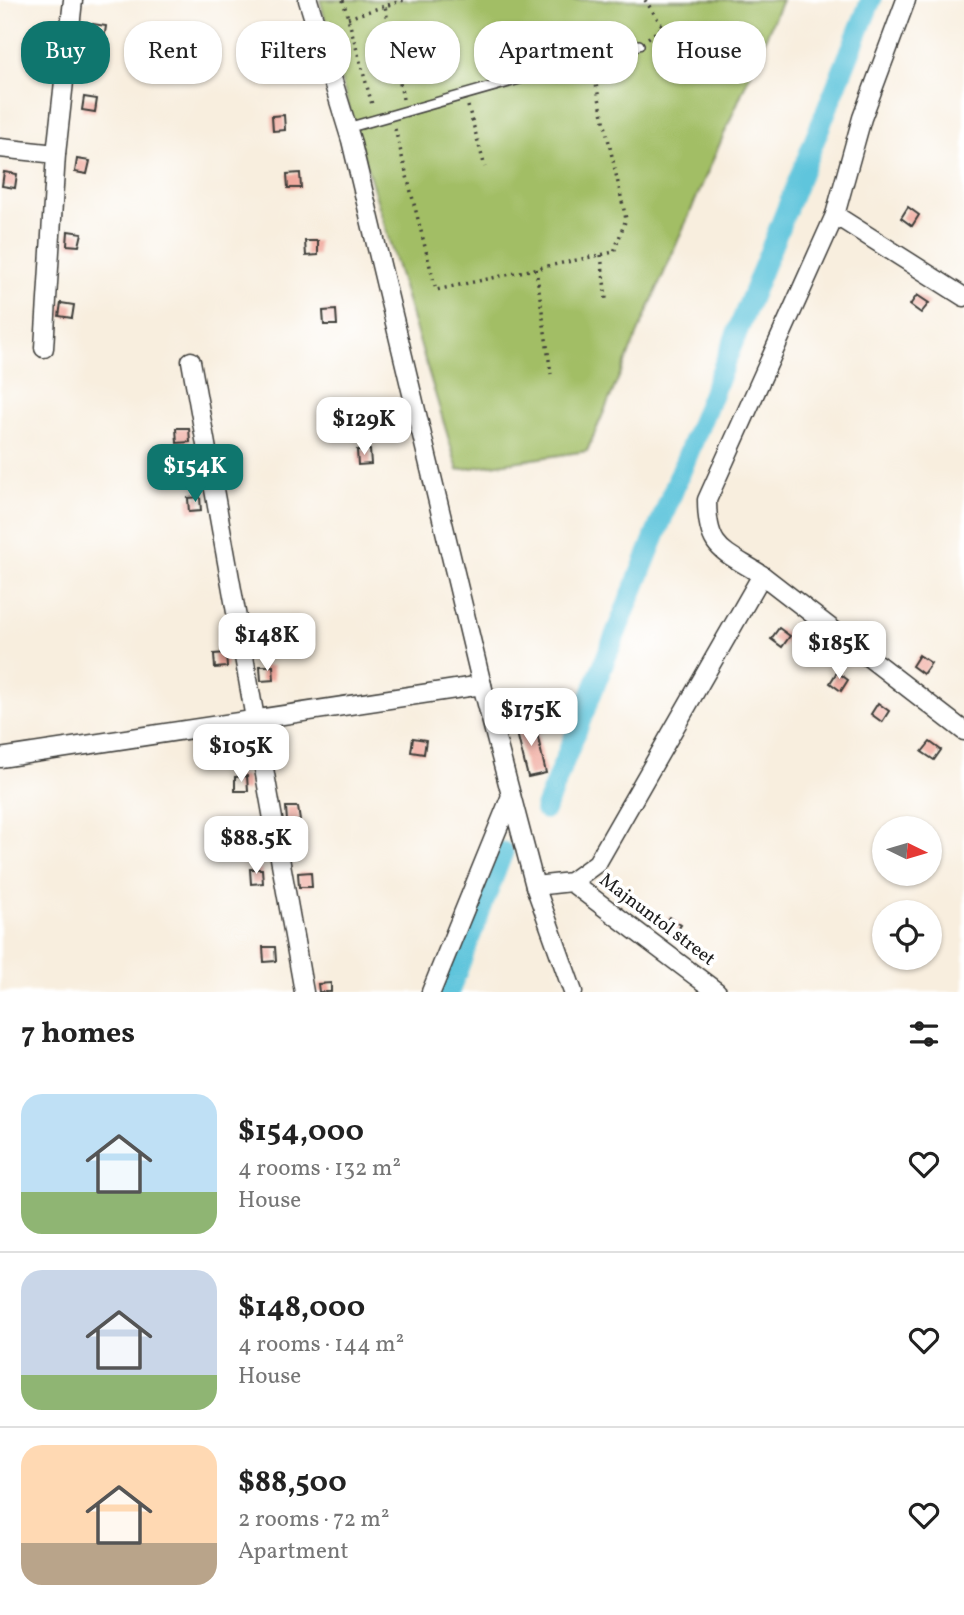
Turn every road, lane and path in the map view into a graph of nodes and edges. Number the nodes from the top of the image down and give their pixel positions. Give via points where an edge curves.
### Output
1 (73, 0) edge
2 (308, 0) edge
3 (343, 0) edge
4 (404, 0) edge
5 (645, 0) edge
6 (906, 0) edge
7 (385, 6) junction
8 (348, 18) junction
9 (639, 45) edge
10 (500, 84) edge
11 (596, 84) edge
12 (464, 94) junction
13 (405, 111) junction
14 (392, 115) junction
15 (377, 120) junction
16 (347, 128) junction
17 (0, 149) edge
18 (56, 154) junction
19 (485, 167) dead end
20 (835, 215) junction
21 (601, 255) junction
22 (536, 269) junction
23 (964, 297) edge
24 (606, 299) dead end
25 (44, 348) dead end
26 (191, 361) dead end
27 (551, 374) dead end
28 (762, 575) junction
29 (482, 685) junction
30 (254, 719) junction
31 (964, 731) edge
32 (0, 758) edge
33 (511, 796) junction
34 (571, 882) junction
35 (535, 886) junction
36 (304, 992) edge
37 (431, 992) edge
38 (573, 992) edge
39 (717, 992) edge

1 - 18 street
2 - 16 street
3 - 8 path
4 - 7 path
5 - 9 path via 663,27
6 - 20 street via 862,118
7 - 8 path
7 - 13 path
8 - 15 path
10 - 12 lane
11 - 21 path via 626,219 614,252
12 - 13 lane
12 - 19 path
13 - 14 lane
14 - 15 lane
14 - 22 path via 436,289
15 - 16 lane
16 - 29 street
17 - 18 street
18 - 25 street
20 - 23 street
20 - 28 street via 707,500 709,537
21 - 22 path
21 - 24 path
22 - 27 path
26 - 30 street
28 - 31 street
28 - 34 street via 597,863
29 - 30 street
29 - 33 street
30 - 32 street
30 - 36 street
33 - 35 street
33 - 37 street
34 - 35 street
34 - 39 street, Majnuntol street
35 - 38 street

